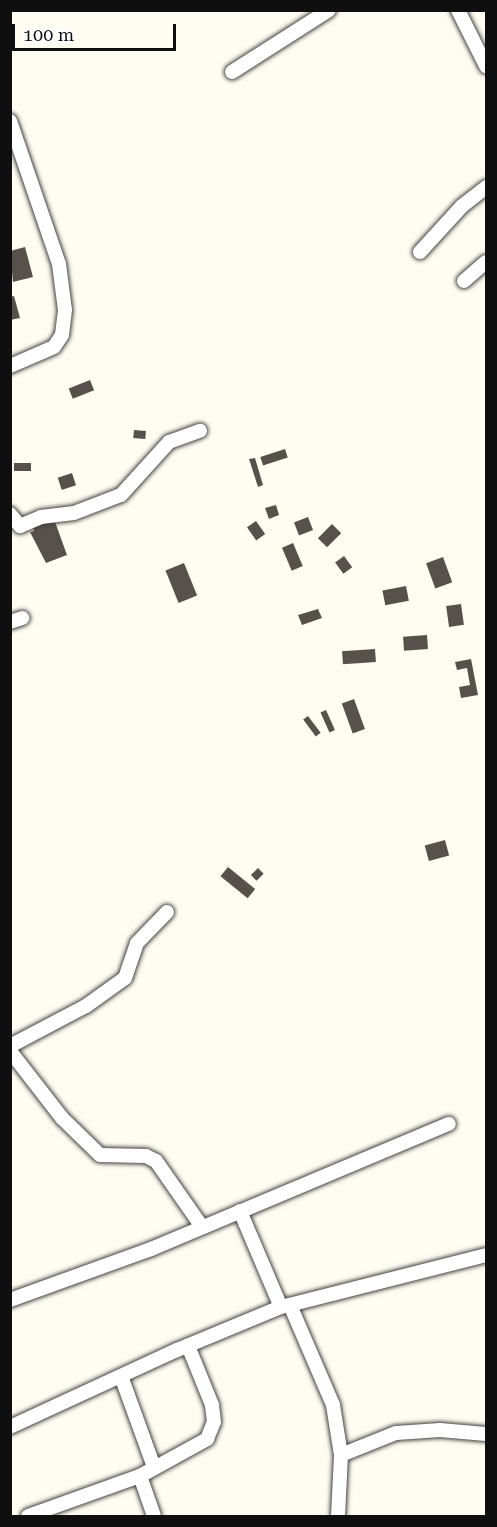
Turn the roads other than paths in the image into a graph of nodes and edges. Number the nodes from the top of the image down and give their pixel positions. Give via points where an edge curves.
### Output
1 (329, 10) edge
2 (458, 10) edge
3 (486, 66) edge
4 (232, 72) dead end
5 (10, 122) edge
6 (486, 187) edge
7 (420, 252) dead end
8 (486, 262) edge
9 (464, 281) dead end
10 (10, 366) edge
11 (200, 431) dead end
12 (10, 514) edge
13 (167, 912) dead end
14 (10, 1046) edge
15 (10, 1051) edge
16 (449, 1124) dead end
17 (240, 1211) junction
18 (202, 1227) junction
19 (486, 1255) edge
20 (10, 1300) edge
21 (286, 1306) junction
22 (188, 1346) junction
23 (121, 1376) junction
24 (10, 1427) edge
25 (486, 1434) edge
26 (341, 1455) junction
27 (154, 1467) junction
28 (140, 1476) junction
29 (37, 1515) edge
30 (154, 1516) edge
31 (338, 1516) edge

1 - 4 street
2 - 3 street
5 - 10 street via 59,264 65,323 54,346
6 - 7 street via 462,206
8 - 9 street
11 - 12 street via 169,442 121,495 74,513 41,517 20,526
13 - 14 street via 137,943 125,978 86,1006
15 - 18 street via 62,1118 100,1155 146,1156 156,1161
16 - 17 street
17 - 18 street
17 - 21 street
18 - 20 street
19 - 21 street
21 - 22 street
21 - 26 street via 333,1405
22 - 23 street
22 - 27 street via 212,1405 213,1431 207,1439
23 - 24 street
23 - 27 street
25 - 26 street via 440,1430 396,1433
26 - 31 street
27 - 28 street
28 - 29 street
28 - 30 street

